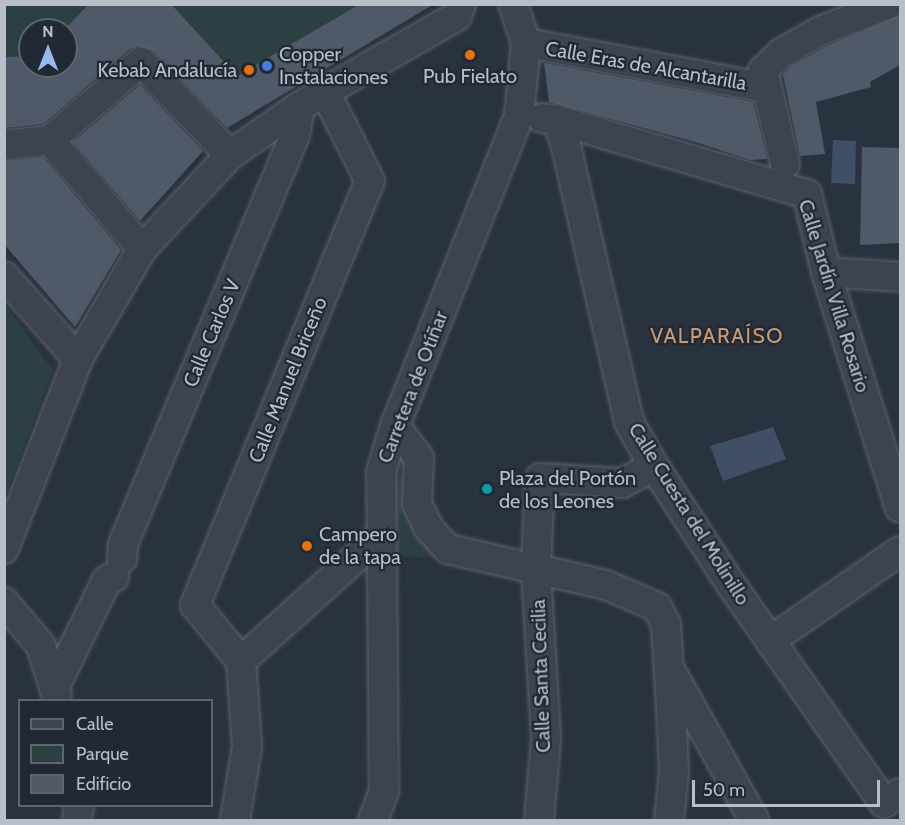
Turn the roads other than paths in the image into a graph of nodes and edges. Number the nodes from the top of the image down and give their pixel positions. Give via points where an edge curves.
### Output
1 (461, 4) edge
2 (513, 4) edge
3 (889, 4) edge
4 (526, 43) junction
5 (767, 88) junction
6 (325, 92) junction
7 (300, 106) junction
8 (519, 116) junction
9 (557, 120) junction
10 (50, 140) junction
11 (4, 145) edge
12 (230, 155) junction
13 (784, 164) dead end
14 (142, 249) junction
15 (826, 272) junction
16 (4, 276) edge
17 (900, 277) edge
18 (78, 359) junction
19 (395, 426) junction
20 (654, 466) junction
21 (895, 472) edge
22 (900, 508) edge
23 (381, 535) junction
24 (4, 549) edge
25 (900, 551) edge
26 (536, 568) junction
27 (4, 602) edge
28 (770, 641) junction
29 (241, 661) junction
30 (668, 666) junction
31 (56, 694) edge
32 (892, 798) edge
33 (235, 820) edge
34 (373, 820) edge
35 (539, 820) edge
36 (669, 820) edge
37 (754, 820) edge

1 - 6 street via 457,16
2 - 4 street, Carretera de Otíñar
3 - 5 street, Calle Eras de Alcantarilla via 820,31 781,52 763,71
4 - 5 street, Calle Eras de Alcantarilla
4 - 8 street, Carretera de Otíñar
5 - 13 street, Calle Eras de Alcantarilla
6 - 7 street
6 - 29 street, Calle Manuel Briceño via 370,181 195,605
7 - 12 street
7 - 31 street, Calle Carlos V via 295,135 128,532 118,568 107,580
8 - 9 street, Calle Jardín Villa Rosario
8 - 19 street, Carretera de Otíñar
9 - 15 street, Calle Jardín Villa Rosario via 807,194
9 - 20 street, Calle Cuesta del Molinillo via 629,422
10 - 11 street
10 - 12 street via 141,62
10 - 14 street
12 - 14 street
14 - 18 street
15 - 17 street
15 - 21 street, Calle Jardín Villa Rosario
16 - 18 street
18 - 24 street
19 - 23 street, Carretera de Otíñar via 381,472
19 - 26 street via 419,458 417,504 428,527 448,549
20 - 26 street via 623,483 540,478
20 - 28 street, Calle Cuesta del Molinillo
21 - 22 street, Calle Jardín Villa Rosario
23 - 29 street
23 - 34 street, Carretera de Otíñar via 384,791
25 - 28 street
26 - 30 street via 606,585 657,607 666,625
26 - 35 street, Calle Santa Cecilia via 546,738
27 - 31 street via 41,646
28 - 32 street, Calle Cuesta del Molinillo
29 - 33 street via 247,747
30 - 36 street via 674,772
30 - 37 street

